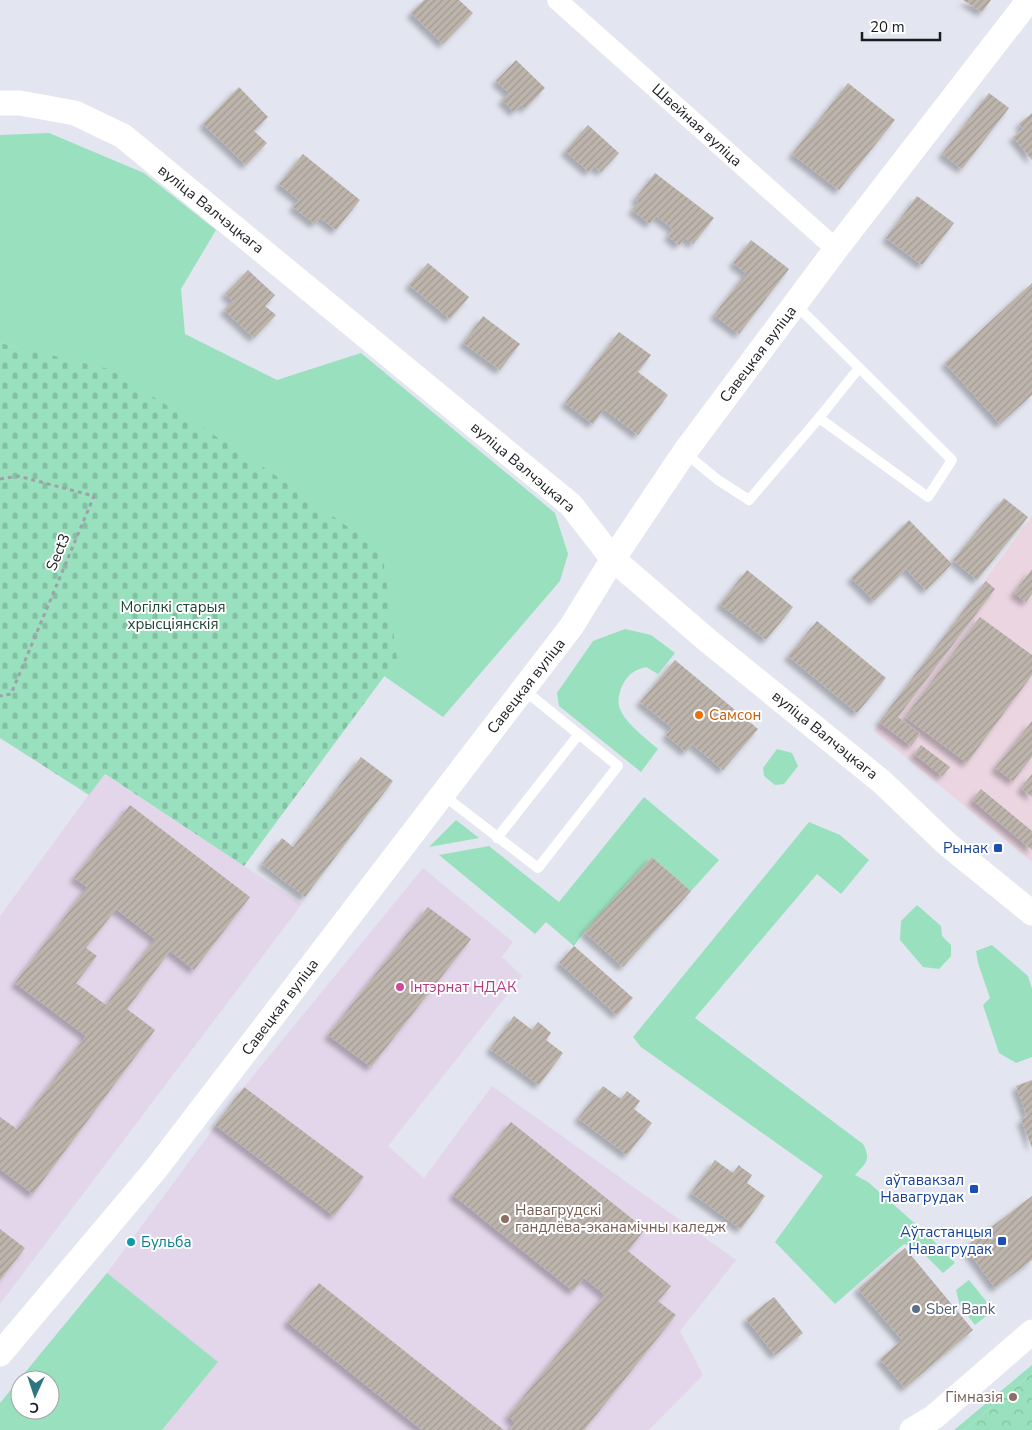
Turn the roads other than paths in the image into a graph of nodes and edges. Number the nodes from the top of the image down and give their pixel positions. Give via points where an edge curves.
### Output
1 (557, 0) edge
2 (1029, 0) edge
3 (0, 103) edge
4 (836, 249) junction
5 (796, 305) junction
6 (859, 368) junction
7 (819, 418) junction
8 (684, 452) junction
9 (613, 559) junction
10 (524, 690) junction
11 (579, 734) junction
12 (442, 794) junction
13 (498, 838) junction
14 (1032, 914) edge
15 (1032, 1332) edge
16 (0, 1354) edge
17 (912, 1430) edge

1 - 4 street, Швейная вуліца
2 - 4 street, Савецкая вуліца
3 - 9 street, вуліца Валчэцкага via 20,103 75,113 123,136 571,505
4 - 5 street, Савецкая вуліца
5 - 6 lane
5 - 8 street, Савецкая вуліца
6 - 7 lane
6 - 7 lane via 952,460 928,497
7 - 8 lane via 749,500
8 - 9 street, Савецкая вуліца
9 - 10 street, Савецкая вуліца via 572,627
9 - 14 street, вуліца Валчэцкага via 882,782 947,844
10 - 11 lane
10 - 12 street, Савецкая вуліца
11 - 13 lane
11 - 13 lane via 618,766 538,868
12 - 13 lane
12 - 16 street, Савецкая вуліца via 155,1170
15 - 17 street via 934,1416

